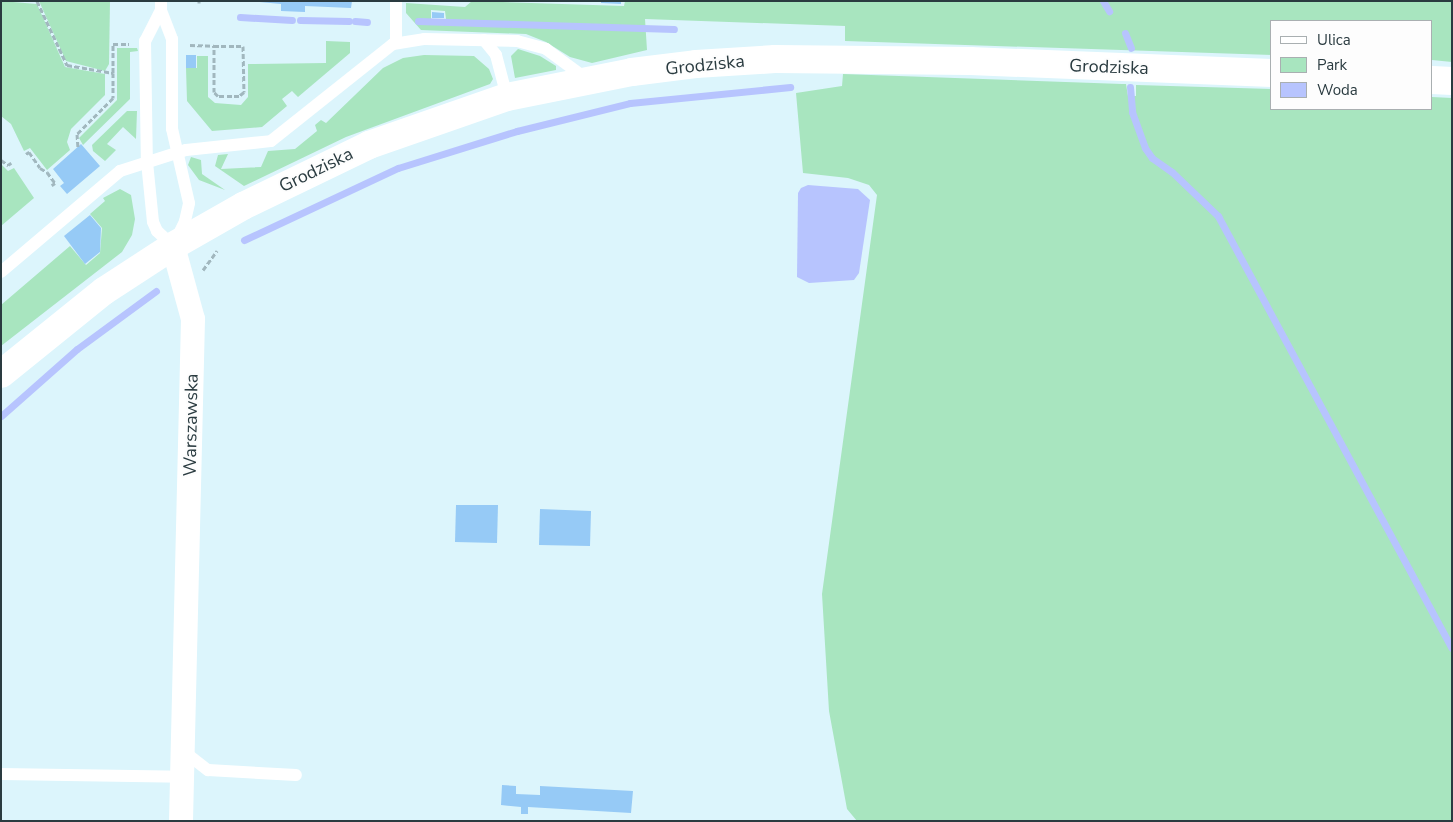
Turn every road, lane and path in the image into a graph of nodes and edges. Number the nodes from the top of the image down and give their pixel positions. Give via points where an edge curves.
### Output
1 (37, 1) edge
2 (396, 1) edge
3 (161, 6) edge
4 (484, 40) junction
5 (396, 43) junction
6 (137, 45) dead end
7 (190, 45) dead end
8 (214, 46) junction
9 (113, 73) junction
10 (1270, 73) edge
11 (588, 80) junction
12 (1433, 80) edge
13 (1452, 81) edge
14 (508, 96) junction
15 (78, 147) dead end
16 (26, 154) dead end
17 (176, 154) junction
18 (1, 160) edge
19 (147, 162) junction
20 (11, 163) dead end
21 (52, 185) dead end
22 (223, 244) dead end
23 (173, 246) junction
24 (1, 272) edge
25 (190, 301) junction
26 (1, 374) edge
27 (182, 750) junction
28 (1, 774) edge
29 (296, 775) dead end
30 (182, 777) junction
31 (181, 821) edge

1 - 9 path via 67,65
2 - 5 lane
3 - 17 lane via 172,39 171,114
3 - 19 lane via 145,41
4 - 5 lane via 424,39
4 - 11 lane via 517,41 546,49
4 - 14 lane via 496,55
5 - 17 lane via 271,141
6 - 9 path via 113,44
7 - 8 path
8 - 8 path via 244,46 244,92 239,96 218,96 214,92
9 - 15 path via 113,98 76,134
10 - 11 main road, Grodziska via 970,61 785,59 696,64
11 - 14 main road, Grodziska
12 - 13 main road
14 - 23 main road, Grodziska via 421,125 317,168
16 - 21 path via 29,152 40,168 47,172 55,182
17 - 19 lane
17 - 23 lane via 189,203 185,221
18 - 20 path via 8,165
19 - 23 lane via 153,222 157,232
19 - 24 lane via 127,167 109,178
22 - 25 path via 208,261
23 - 25 street, Warszawska
23 - 26 main road via 69,317
25 - 27 street, Warszawska via 193,329
27 - 29 lane via 208,770
27 - 30 street, Warszawska
28 - 30 lane
30 - 31 street, Warszawska

